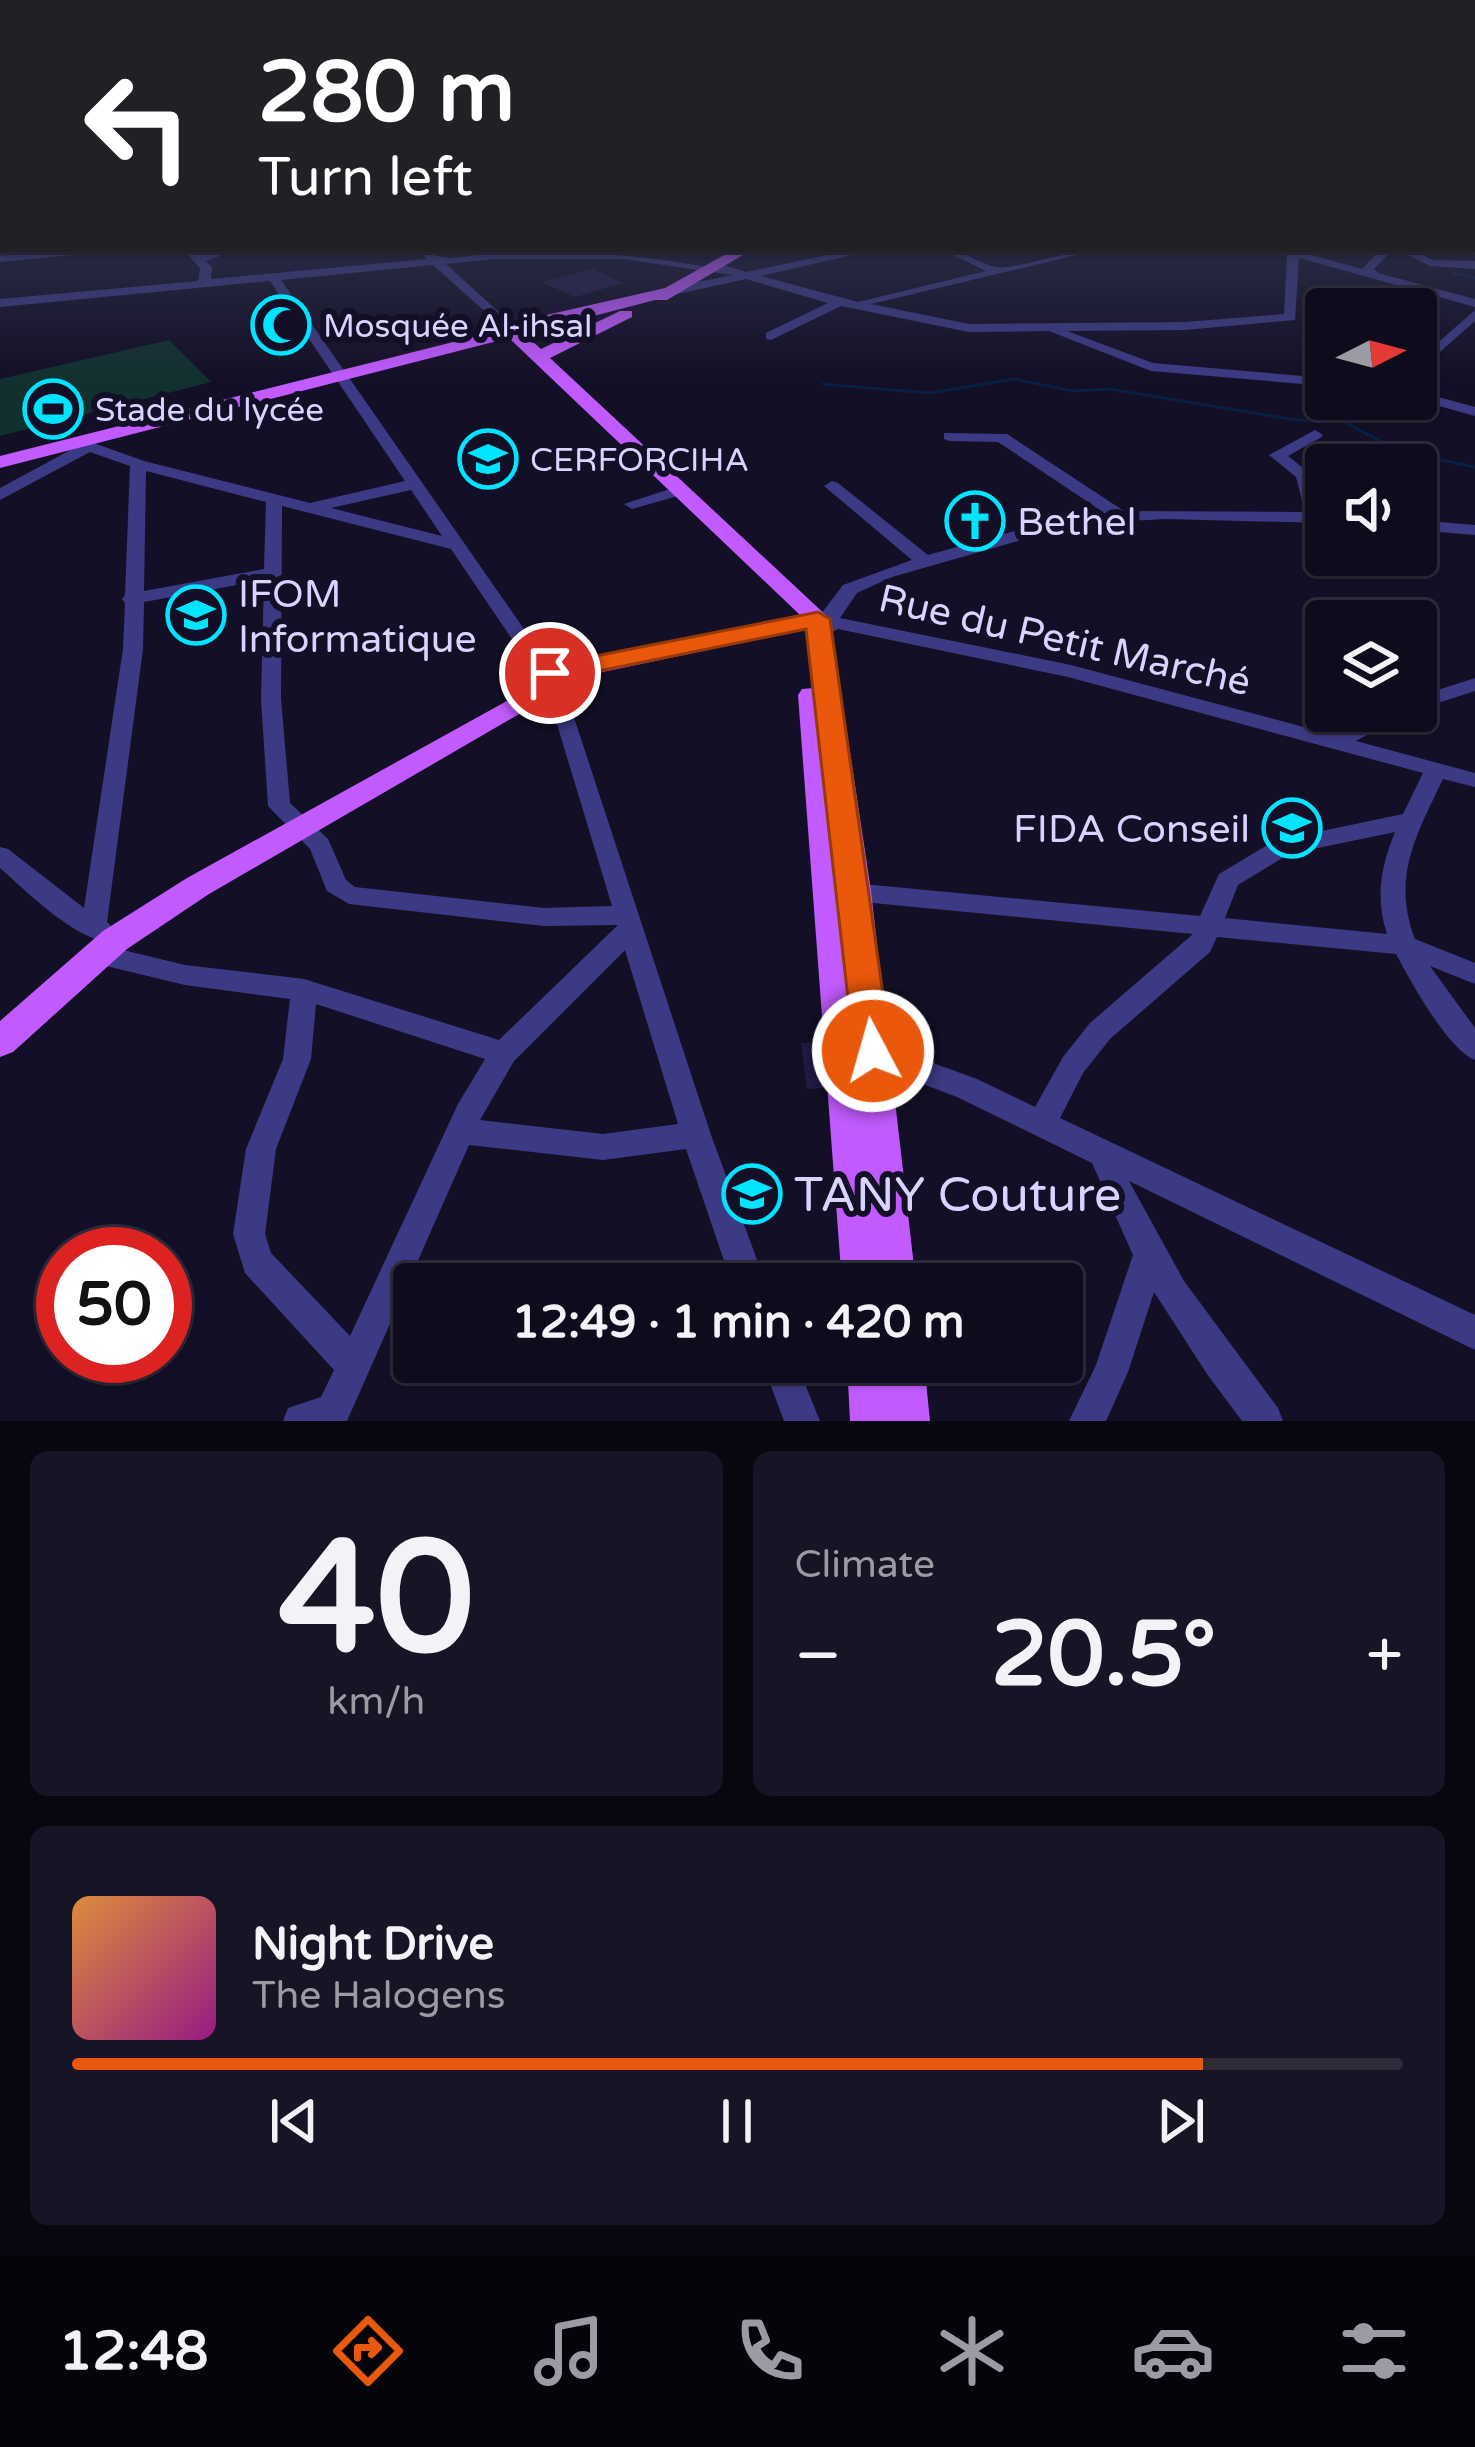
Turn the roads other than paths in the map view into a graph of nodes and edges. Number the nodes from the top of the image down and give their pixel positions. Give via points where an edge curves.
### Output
1 (64, 252) edge
2 (427, 252) edge
3 (531, 252) edge
4 (741, 252) edge
5 (751, 252) edge
6 (857, 252) edge
7 (954, 252) edge
8 (1083, 252) edge
9 (1287, 252) edge
10 (1384, 252) edge
11 (1408, 252) edge
12 (197, 254) edge
13 (1293, 254) junction
14 (7, 256) edge
15 (436, 261) junction
16 (1475, 265) edge
17 (711, 271) junction
18 (999, 272) junction
19 (742, 275) junction
20 (0, 276) edge
21 (1374, 276) junction
22 (273, 277) junction
23 (204, 284) junction
24 (673, 291) junction
25 (0, 303) edge
26 (845, 303) junction
27 (1475, 304) edge
28 (1475, 314) edge
29 (1049, 328) junction
30 (509, 329) junction
31 (771, 336) dead end
32 (1437, 349) edge
33 (538, 357) junction
34 (339, 374) junction
35 (1305, 380) edge
36 (1437, 401) edge
37 (1475, 412) edge
38 (1315, 435) dead end
39 (949, 436) dead end
40 (82, 444) junction
41 (0, 462) edge
42 (138, 464) junction
43 (1305, 478) edge
44 (415, 484) junction
45 (832, 486) dead end
46 (679, 491) junction
47 (0, 495) edge
48 (274, 499) junction
49 (632, 504) dead end
50 (307, 508) junction
51 (1118, 515) junction
52 (1305, 517) edge
53 (1437, 527) edge
54 (1475, 530) edge
55 (455, 545) junction
56 (925, 562) junction
57 (271, 573) junction
58 (131, 599) junction
59 (818, 622) junction
60 (555, 683) junction
61 (1475, 684) edge
62 (1437, 697) edge
63 (1357, 732) edge
64 (1337, 742) junction
65 (1436, 769) junction
66 (1475, 779) edge
67 (1413, 820) junction
68 (299, 828) junction
69 (0, 855) edge
70 (842, 891) junction
71 (628, 922) junction
72 (1212, 923) junction
73 (102, 940) junction
74 (1404, 945) junction
75 (1475, 974) edge
76 (304, 990) junction
77 (0, 1042) edge
78 (1475, 1048) edge
79 (859, 1051) junction
80 (504, 1052) junction
81 (1042, 1124) junction
82 (461, 1131) junction
83 (696, 1135) junction
84 (1102, 1152) junction
85 (1150, 1252) junction
86 (742, 1263) edge
87 (863, 1263) edge
88 (892, 1263) edge
89 (1475, 1333) edge
90 (354, 1366) junction
91 (787, 1383) edge
92 (870, 1383) edge
93 (904, 1383) edge
94 (321, 1418) edge
95 (802, 1421) edge
96 (873, 1421) edge
97 (908, 1421) edge
98 (1087, 1421) edge
99 (1265, 1421) edge

1 - 14 street
2 - 15 street
3 - 15 street
3 - 17 street
4 - 17 main road
5 - 17 main road
6 - 19 street
7 - 18 street
8 - 18 street
9 - 13 street
10 - 21 street via 1368,269
11 - 16 street via 1430,263
12 - 23 street
13 - 21 street
13 - 29 street via 1294,313 1283,320
14 - 20 street
15 - 22 street
15 - 30 street
17 - 19 street
17 - 24 main road
18 - 26 street
19 - 24 street
19 - 26 street
21 - 27 street
22 - 23 street
22 - 34 street
23 - 25 street
24 - 30 main road
24 - 33 main road
26 - 29 street via 969,328
26 - 31 street
28 - 32 street
29 - 35 street via 1151,367
30 - 33 main road
30 - 34 main road
33 - 46 main road
34 - 40 main road
34 - 44 street
36 - 37 street
38 - 43 street via 1277,455
39 - 51 street via 1002,437
40 - 41 main road
40 - 42 street
40 - 47 street
42 - 48 street
42 - 58 street
44 - 50 street
44 - 55 street
45 - 56 street
46 - 49 street
46 - 59 main road
48 - 50 street
48 - 57 street
50 - 55 street
51 - 52 street
51 - 56 street via 1076,519
53 - 54 street
55 - 60 street
56 - 59 street via 850,589
57 - 58 street
57 - 68 street via 279,806
58 - 73 street via 133,649
59 - 60 main road
59 - 64 street, Rue du Petit Marché via 1071,671
59 - 70 main road
60 - 68 main road
60 - 71 street
61 - 62 street
63 - 64 street
64 - 65 street, Rue du Petit Marché
65 - 66 street, Rue du Petit Marché
65 - 67 street
67 - 72 street via 1282,847 1228,880
67 - 74 street via 1391,877
68 - 71 street via 320,844 336,885 349,895
68 - 73 main road
69 - 73 street
70 - 72 street
70 - 79 main road
71 - 80 street
71 - 83 street
72 - 74 street
72 - 81 street via 1175,971 1100,1031
73 - 76 street via 185,975
73 - 77 main road
74 - 75 street
74 - 78 street
76 - 80 street
76 - 90 street via 297,1059 261,1149 249,1234 257,1262
79 - 81 street
79 - 87 main road
79 - 88 main road
80 - 82 street
81 - 84 street
82 - 83 street via 603,1147
82 - 90 street
83 - 86 street
84 - 85 street
84 - 89 street
85 - 98 street
85 - 99 street
90 - 94 street
91 - 95 street
92 - 96 main road
93 - 97 main road

